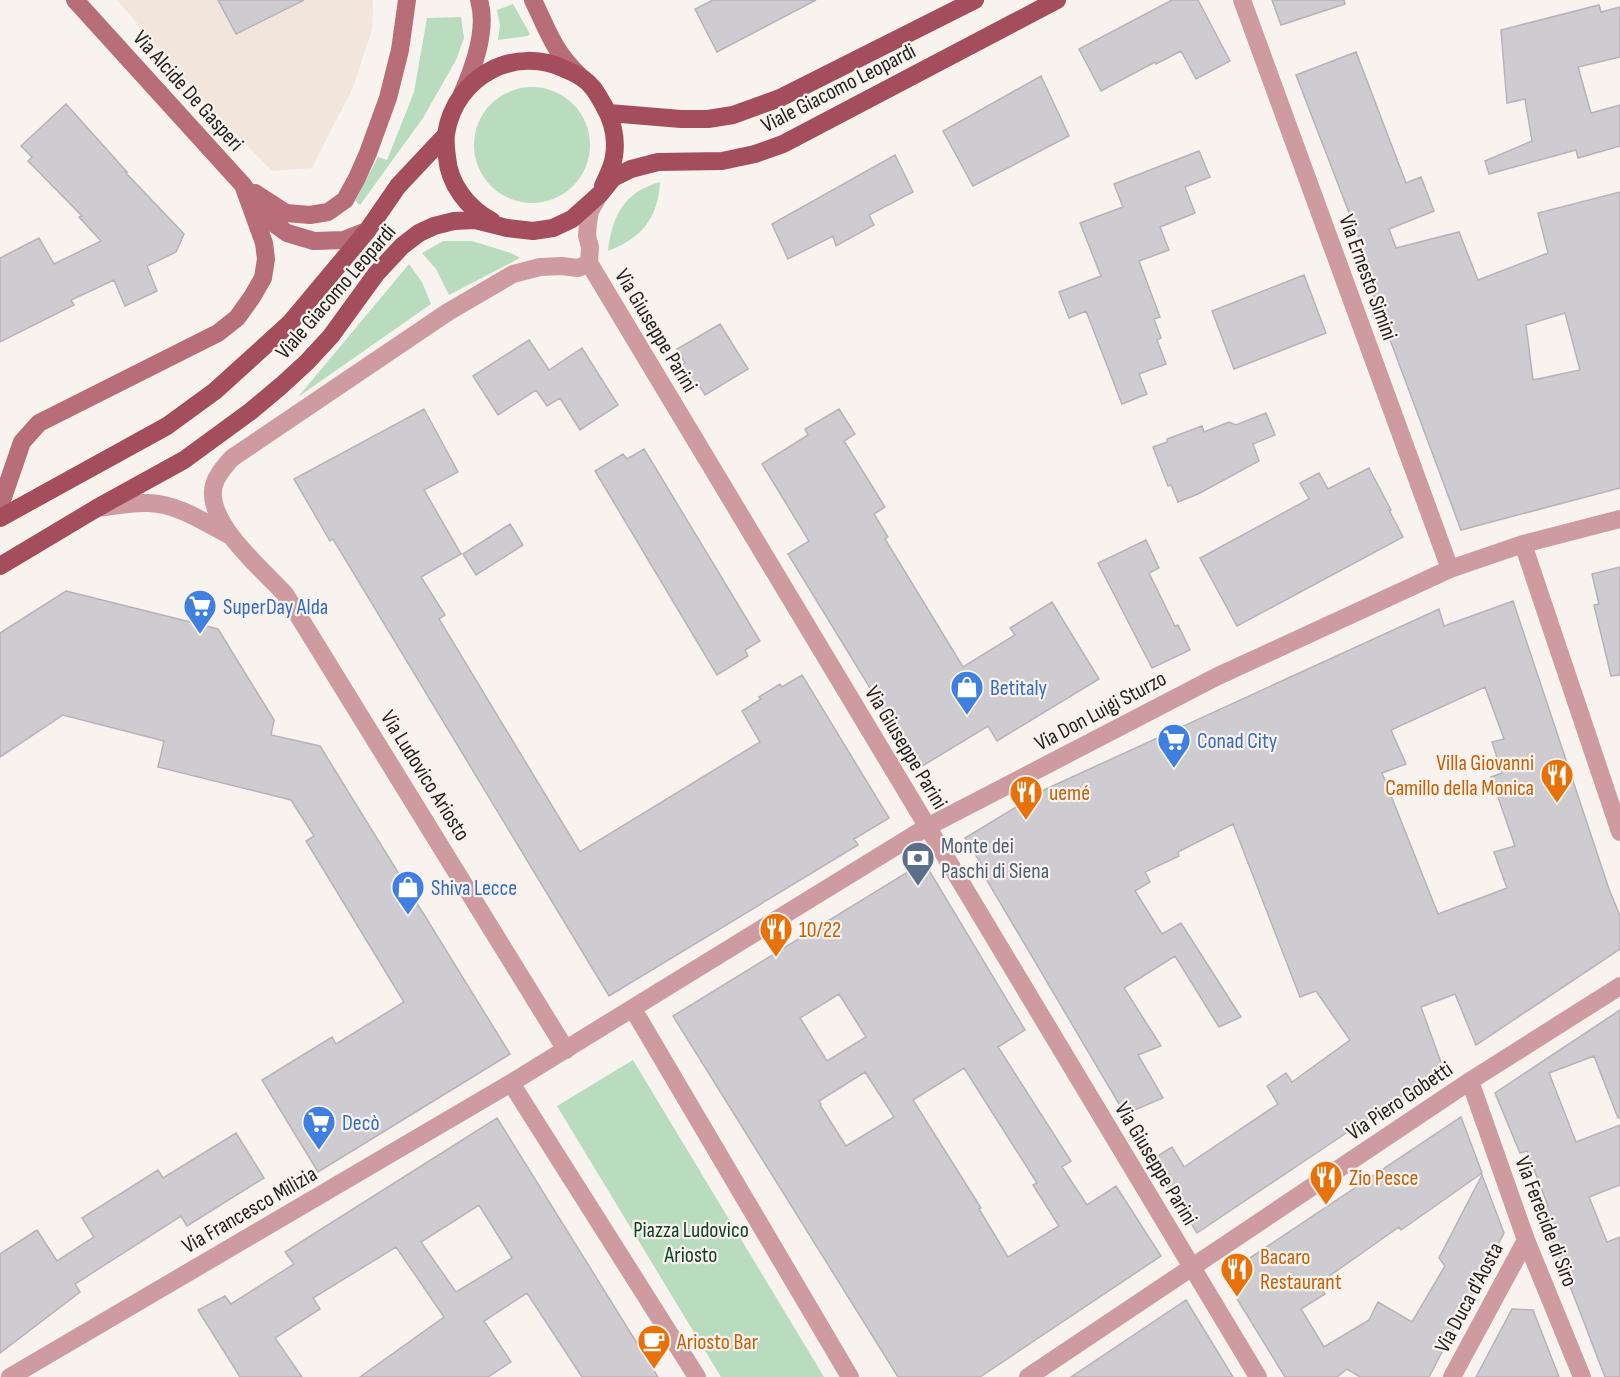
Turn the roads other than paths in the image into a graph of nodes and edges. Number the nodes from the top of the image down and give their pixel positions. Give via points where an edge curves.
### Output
1 (75, 0) edge
2 (407, 0) edge
3 (478, 0) edge
4 (533, 0) edge
5 (975, 0) edge
6 (1057, 0) edge
7 (1242, 0) edge
8 (580, 76) junction
9 (462, 94) junction
10 (609, 113) junction
11 (445, 136) junction
12 (243, 185) junction
13 (600, 194) junction
14 (507, 228) junction
15 (367, 231) junction
16 (589, 263) junction
17 (0, 506) edge
18 (97, 508) junction
19 (0, 518) edge
20 (1620, 519) edge
21 (231, 537) junction
22 (1523, 544) junction
23 (0, 566) edge
24 (1450, 569) junction
25 (927, 827) junction
26 (1620, 832) edge
27 (1620, 986) edge
28 (633, 1009) junction
29 (567, 1050) junction
30 (1470, 1081) junction
31 (512, 1083) junction
32 (1526, 1240) junction
33 (1192, 1266) junction
34 (10, 1377) edge
35 (697, 1377) edge
36 (850, 1377) edge
37 (1028, 1377) edge
38 (1258, 1377) edge
39 (1452, 1377) edge
40 (1582, 1377) edge

1 - 12 street, Via Alcide De Gasperi
2 - 12 street via 388,98 345,200 328,212 286,213
3 - 9 street via 480,40
4 - 8 street via 550,38
5 - 10 main road, Viale Giacomo Leopardi via 780,98 733,116 681,119
6 - 13 main road, Viale Giacomo Leopardi via 783,144 722,161 658,162 631,169 613,178
7 - 24 street, Via Ernesto Simini
8 - 9 main road, Viale Giacomo Leopardi via 554,63 522,60 496,67
8 - 10 main road, Viale Giacomo Leopardi via 593,87
9 - 11 main road, Viale Giacomo Leopardi
10 - 13 main road, Viale Giacomo Leopardi via 614,158
11 - 14 main road, Viale Giacomo Leopardi via 448,167 463,198 481,216
11 - 15 main road, Viale Giacomo Leopardi via 398,186
12 - 15 street via 269,220 287,233 314,241 344,240
12 - 17 street via 266,259 263,278 237,318 218,333 39,423 22,442
13 - 14 main road, Viale Giacomo Leopardi via 572,219 553,228
13 - 16 street, Viale Giacomo Leopardi via 590,211
14 - 18 main road, Viale Giacomo Leopardi via 475,220 454,221 419,233 375,274 331,336 282,386 184,460
15 - 19 main road, Viale Giacomo Leopardi via 290,323 215,391 167,426
16 - 21 street, Via Ludovico Ariosto via 578,268 540,267 513,274 448,312 248,445 221,470 214,484 217,515
16 - 25 street, Via Giuseppe Parini
18 - 21 street, Via Ludovico Ariosto via 149,503 170,507
18 - 23 main road, Viale Giacomo Leopardi
20 - 22 street, Via Don Luigi Sturzo
21 - 29 street, Via Ludovico Ariosto via 285,594
22 - 24 street, Via Don Luigi Sturzo
22 - 26 street
24 - 25 street, Via Don Luigi Sturzo via 1216,677
25 - 28 street, Via Don Luigi Sturzo
25 - 33 street, Via Giuseppe Parini
27 - 30 street, Via Piero Gobetti
28 - 29 street
28 - 36 street
29 - 31 street
30 - 32 street, Via Ferecide di Siro
30 - 33 street, Via Piero Gobetti
31 - 34 street, Via Francesco Milizia
31 - 35 street
32 - 39 street, Via Duca d'Aosta
32 - 40 street, Via Ferecide di Siro
33 - 37 street, Via Piero Gobetti
33 - 38 street, Via Giuseppe Parini

